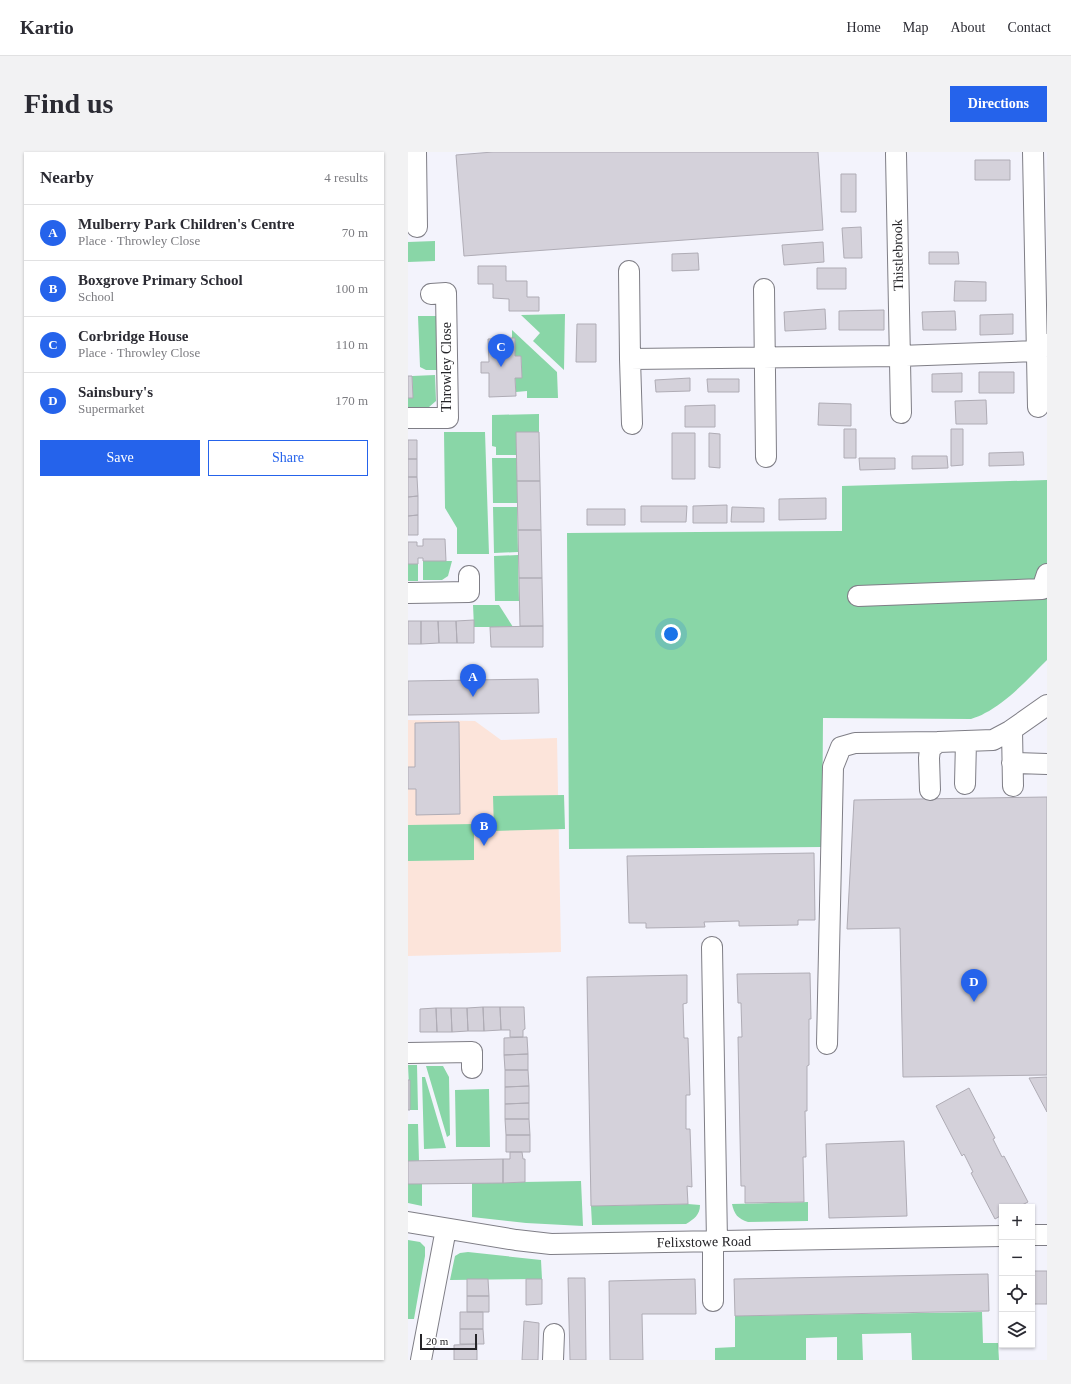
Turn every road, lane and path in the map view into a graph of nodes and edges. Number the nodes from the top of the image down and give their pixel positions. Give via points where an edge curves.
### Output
1 (416, 152) edge
2 (1033, 152) edge
3 (896, 154) dead end
4 (417, 227) dead end
5 (629, 271) dead end
6 (764, 289) dead end
7 (431, 294) dead end
8 (1042, 348) edge
9 (899, 356) junction
10 (766, 357) junction
11 (630, 359) junction
12 (1038, 407) dead end
13 (901, 413) dead end
14 (408, 418) edge
15 (632, 424) dead end
16 (766, 457) dead end
17 (1047, 574) edge
18 (469, 576) dead end
19 (408, 593) edge
20 (858, 596) dead end
21 (1047, 705) edge
22 (1012, 730) junction
23 (966, 741) junction
24 (938, 742) junction
25 (1012, 763) junction
26 (1047, 764) edge
27 (965, 784) dead end
28 (1013, 786) dead end
29 (930, 790) dead end
30 (712, 947) dead end
31 (827, 1044) dead end
32 (408, 1054) edge
33 (472, 1068) dead end
34 (408, 1222) edge
35 (446, 1229) junction
36 (1035, 1235) edge
37 (1047, 1235) edge
38 (999, 1236) edge
39 (715, 1242) junction
40 (713, 1301) dead end
41 (554, 1334) dead end
42 (421, 1360) edge
43 (553, 1360) edge

1 - 4 street
2 - 8 street
3 - 9 street, Thistlebrook
5 - 11 street
6 - 10 street
7 - 14 street, Throwley Close via 446,293 448,418
8 - 9 street
8 - 12 street
9 - 10 street
9 - 13 street, Thistlebrook
10 - 11 street
10 - 16 street
11 - 15 street
17 - 20 street via 1042,589
18 - 19 street via 470,592
21 - 22 street
22 - 23 street via 993,740
22 - 25 street
23 - 24 street
23 - 27 street
24 - 29 street via 930,750
24 - 31 street via 855,743 841,747 833,768
25 - 26 street
25 - 28 street
30 - 39 street
32 - 33 street via 472,1052
34 - 35 street, Felixstowe Road
35 - 39 street, Felixstowe Road via 552,1244
35 - 42 street
36 - 37 street
38 - 39 street, Felixstowe Road
39 - 40 street
41 - 43 street

